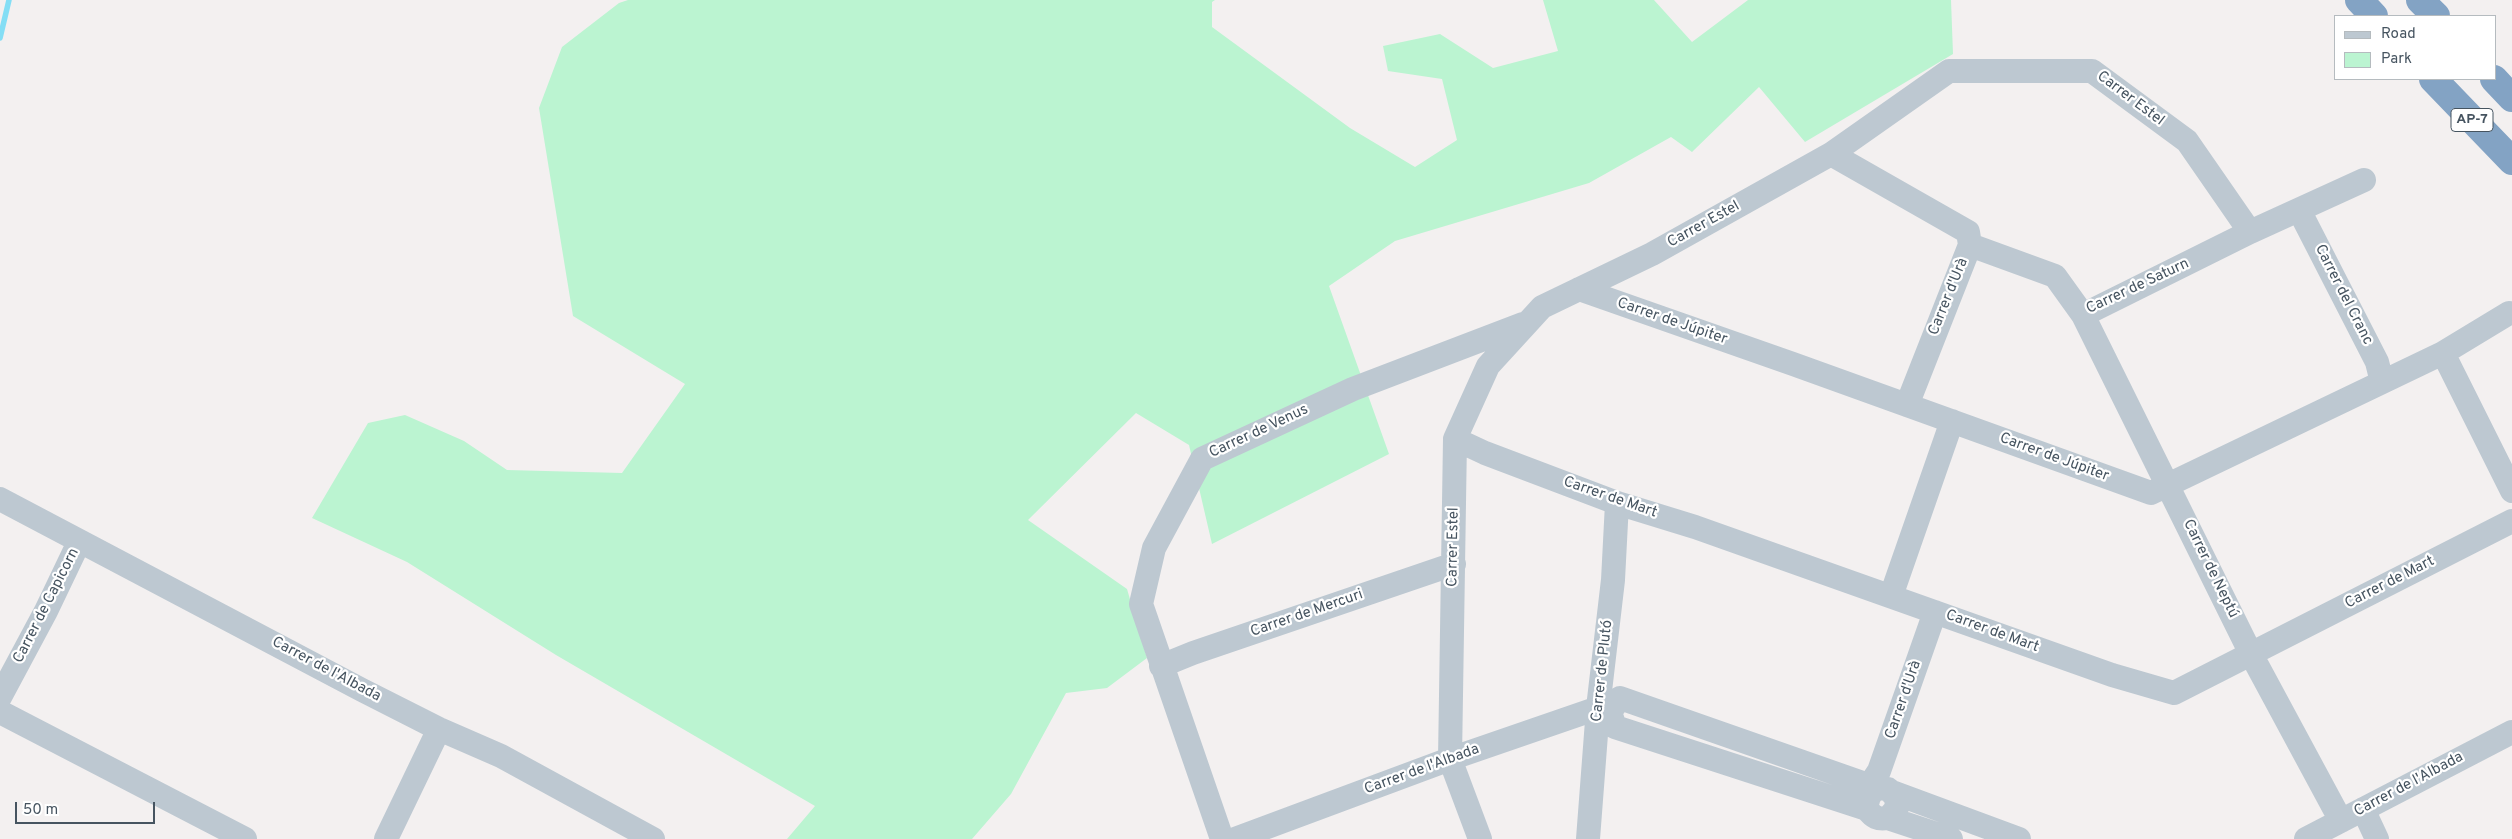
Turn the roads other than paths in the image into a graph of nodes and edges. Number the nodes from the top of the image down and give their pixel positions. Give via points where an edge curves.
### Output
1 (2359, 0) edge
2 (2420, 0) edge
3 (2373, 15) edge
4 (2435, 15) edge
5 (2434, 80) edge
6 (2495, 80) edge
7 (2512, 98) edge
8 (1831, 154) junction
9 (2512, 161) edge
10 (2364, 180) dead end
11 (2299, 210) junction
12 (2250, 232) junction
13 (1970, 245) junction
14 (1578, 289) junction
15 (2509, 313) dead end
16 (2084, 315) junction
17 (1528, 322) junction
18 (2444, 353) junction
19 (2382, 382) junction
20 (1907, 405) junction
21 (1952, 421) junction
22 (1454, 439) junction
23 (2168, 485) junction
24 (2512, 491) edge
25 (0, 499) edge
26 (1617, 503) junction
27 (2512, 521) edge
28 (79, 542) junction
29 (1454, 564) junction
30 (1891, 596) junction
31 (1935, 612) junction
32 (2251, 654) junction
33 (1161, 666) junction
34 (0, 697) edge
35 (1604, 710) junction
36 (0, 712) edge
37 (439, 729) junction
38 (2512, 732) edge
39 (1450, 759) junction
40 (1878, 807) edge
41 (2363, 809) junction
42 (2342, 821) junction
43 (245, 839) edge
44 (386, 839) edge
45 (653, 839) edge
46 (1222, 839) edge
47 (1235, 839) edge
48 (1480, 839) edge
49 (1588, 839) edge
50 (1951, 839) edge
51 (2019, 839) edge
52 (2306, 839) edge
53 (2377, 839) edge

1 - 3 highway
2 - 4 highway
5 - 9 highway, AP-7
6 - 7 highway, AP-7
8 - 12 street, Carrer Estel via 1949,71 2092,71 2187,141
8 - 13 street via 1968,232
8 - 14 street, Carrer Estel via 1652,254
10 - 11 street, Carrer de Saturn
11 - 12 street, Carrer de Saturn
11 - 19 street, Carrer del Cranc via 2377,362
12 - 16 street, Carrer de Saturn
13 - 16 street, Carrer de Saturn via 2055,276
13 - 20 street, Carrer d'Urà
14 - 17 street, Carrer Estel via 1542,307
14 - 20 street, Carrer de Júpiter
15 - 18 street, Carrer de Júpiter
16 - 23 street, Carrer de Neptú
17 - 22 street, Carrer Estel via 1488,366
17 - 33 street, Carrer de Venus via 1353,389 1202,459 1154,548 1141,604
18 - 19 street, Carrer de Júpiter
18 - 24 street
19 - 23 street, Carrer de Júpiter
20 - 21 street, Carrer de Júpiter
21 - 23 street, Carrer de Júpiter via 2151,493
21 - 30 street
22 - 26 street, Carrer de Mart
22 - 29 street, Carrer Estel
23 - 32 street, Carrer de Neptú
25 - 28 street, Carrer de l'Albada
26 - 30 street, Carrer de Mart
26 - 35 street, Carrer de Plutó
27 - 32 street, Carrer de Mart
28 - 34 street, Carrer de Capicorn
28 - 37 street, Carrer de l'Albada via 143,572
29 - 33 street, Carrer de Mercuri via 1193,652
29 - 39 street, Carrer Estel
30 - 31 street, Carrer de Mart
31 - 32 street, Carrer de Mart via 2112,675 2174,693
31 - 40 street, Carrer d'Urà via 1879,771
32 - 42 street, Carrer de Neptú
33 - 46 street, Carrer de Venus
35 - 39 street, Carrer de l'Albada
35 - 40 street, Carrer de l'Albada via 1620,698
35 - 49 street, Carrer de Plutó
36 - 43 street
37 - 44 street
37 - 45 street, Carrer de l'Albada via 501,756
38 - 41 street, Carrer de l'Albada
39 - 47 street, Carrer de l'Albada
39 - 48 street
40 - 50 street, Carrer de l'Albada
40 - 51 street, Carrer de l'Albada
41 - 42 street, Carrer de l'Albada
41 - 53 street
42 - 52 street, Carrer de l'Albada

